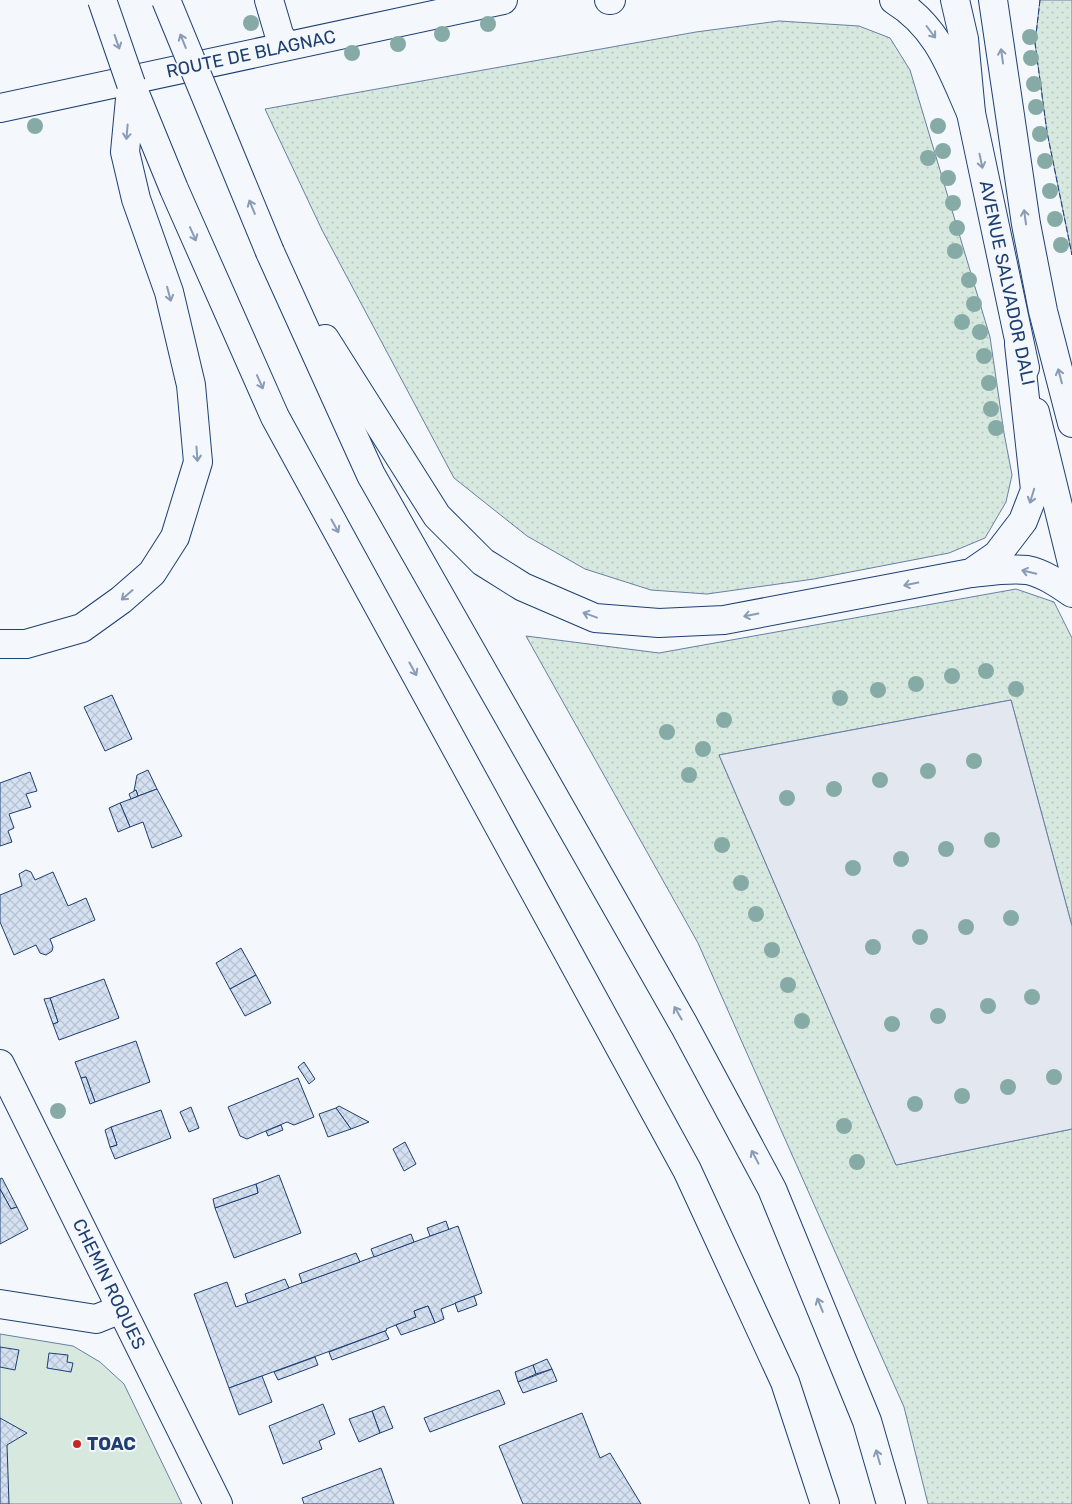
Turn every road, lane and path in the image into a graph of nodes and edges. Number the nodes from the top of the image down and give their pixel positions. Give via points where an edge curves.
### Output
1 (102, 0) edge
2 (166, 0) edge
3 (269, 0) edge
4 (503, 0) edge
5 (894, 0) edge
6 (955, 0) edge
7 (995, 4) edge
8 (286, 46) junction
9 (131, 84) junction
10 (0, 108) edge
11 (971, 113) junction
12 (270, 252) junction
13 (1019, 344) junction
14 (1072, 423) edge
15 (1072, 564) edge
16 (971, 573) junction
17 (1072, 593) edge
18 (0, 644) edge
19 (0, 1064) edge
20 (0, 1304) edge
21 (121, 1309) junction
22 (218, 1504) edge
23 (825, 1504) edge
24 (891, 1504) edge

1 -> 9 main road, bridge
12 -> 2 main road, bridge
3 - 8 main road
4 - 8 main road, ROUTE DE BLAGNAC
5 -> 11 main road via 924,23 940,45
6 - 11 main road, AVENUE SALVADOR DALI via 964,39
14 -> 7 main road, AVENUE SALVADOR DALI via 1043,311 1026,224
8 - 10 main road, ROUTE DE BLAGNAC
9 -> 18 main road via 125,152 136,199 169,292 191,385 198,462 175,537 152,573 82,628 26,644
9 -> 23 main road via 275,417 687,1170 785,1382
11 -> 13 main road, AVENUE SALVADOR DALI
16 -> 12 main road via 724,620 659,623 595,618 523,587 483,562 437,516
24 -> 12 main road via 867,1422 772,1189 684,1024 371,475
13 - 15 main road, AVENUE SALVADOR DALI
13 -> 16 main road via 1035,490 1023,521 997,555
17 -> 16 main road via 1028,570
19 - 21 main road, CHEMIN ROQUES
20 - 21 main road via 96,1319
21 - 22 main road, CHEMIN ROQUES

